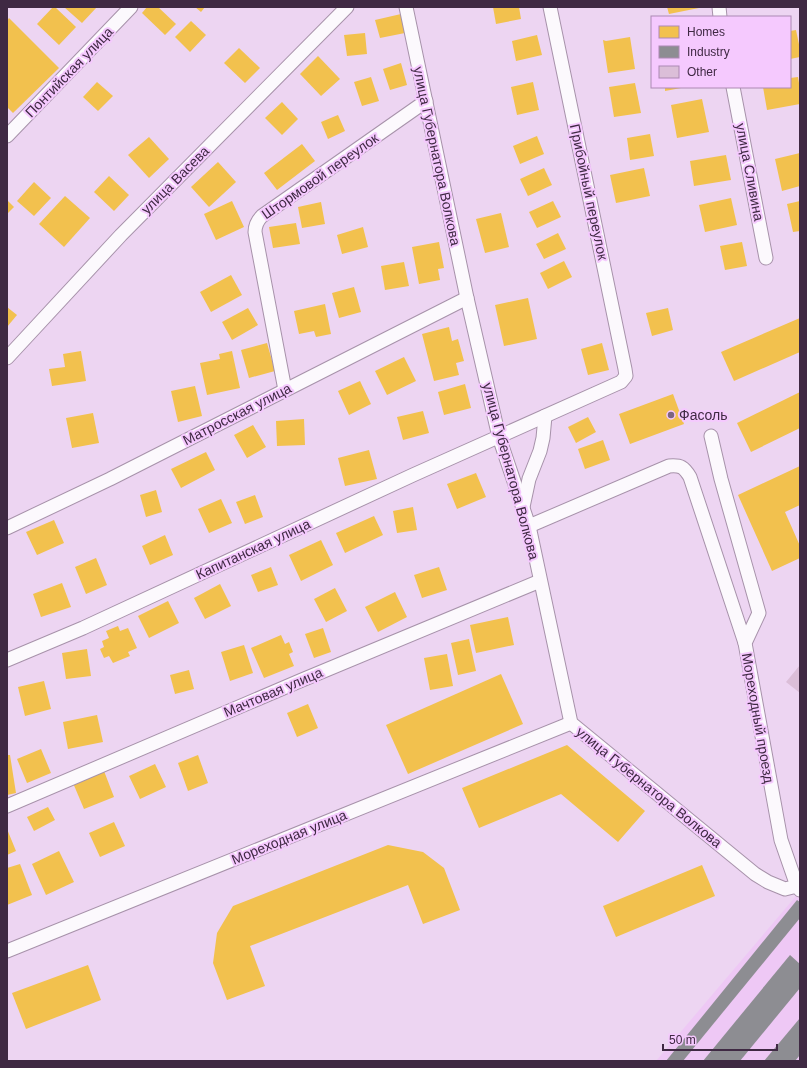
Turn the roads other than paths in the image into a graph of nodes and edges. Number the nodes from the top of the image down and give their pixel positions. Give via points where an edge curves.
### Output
1 (131, 7) edge
2 (347, 7) edge
3 (406, 7) edge
4 (550, 7) edge
5 (733, 88) edge
6 (426, 101) junction
7 (7, 136) edge
8 (766, 258) dead end
9 (467, 298) junction
10 (7, 358) edge
11 (626, 376) joint
12 (286, 390) junction
13 (545, 416) junction
14 (711, 436) dead end
15 (499, 437) junction
16 (523, 508) junction
17 (529, 526) junction
18 (7, 528) edge
19 (540, 581) junction
20 (745, 644) junction
21 (7, 660) edge
22 (571, 723) junction
23 (7, 806) edge
24 (799, 888) edge
25 (7, 951) edge

1 - 7 street, Понтийская улица
2 - 10 street, улица Васева via 121,235
3 - 6 street, улица Губернатора Волкова
4 - 11 street, Прибойный переулок
5 - 8 street, улица Сливина
6 - 9 street, улица Губернатора Волкова
6 - 12 street, Штормовой переулок via 262,216 255,226
9 - 12 street, Матросская улица
9 - 15 street, улица Губернатора Волкова
11 - 13 street, Капитанская улица via 621,382
12 - 18 street, Матросская улица
13 - 15 street, Капитанская улица
13 - 16 street via 540,451 529,479
14 - 20 street, Мореходный проезд via 759,613
15 - 16 street, улица Губернатора Волкова
15 - 21 street, Капитанская улица via 83,628
16 - 17 street, улица Губернатора Волкова
17 - 19 street, улица Губернатора Волкова
17 - 20 street via 669,466 686,469
19 - 22 street, улица Губернатора Волкова
19 - 23 street, Мачтовая улица
20 - 24 street, Мореходный проезд via 781,840
22 - 24 street, улица Губернатора Волкова via 755,874 785,889
22 - 25 street, Мореходная улица

